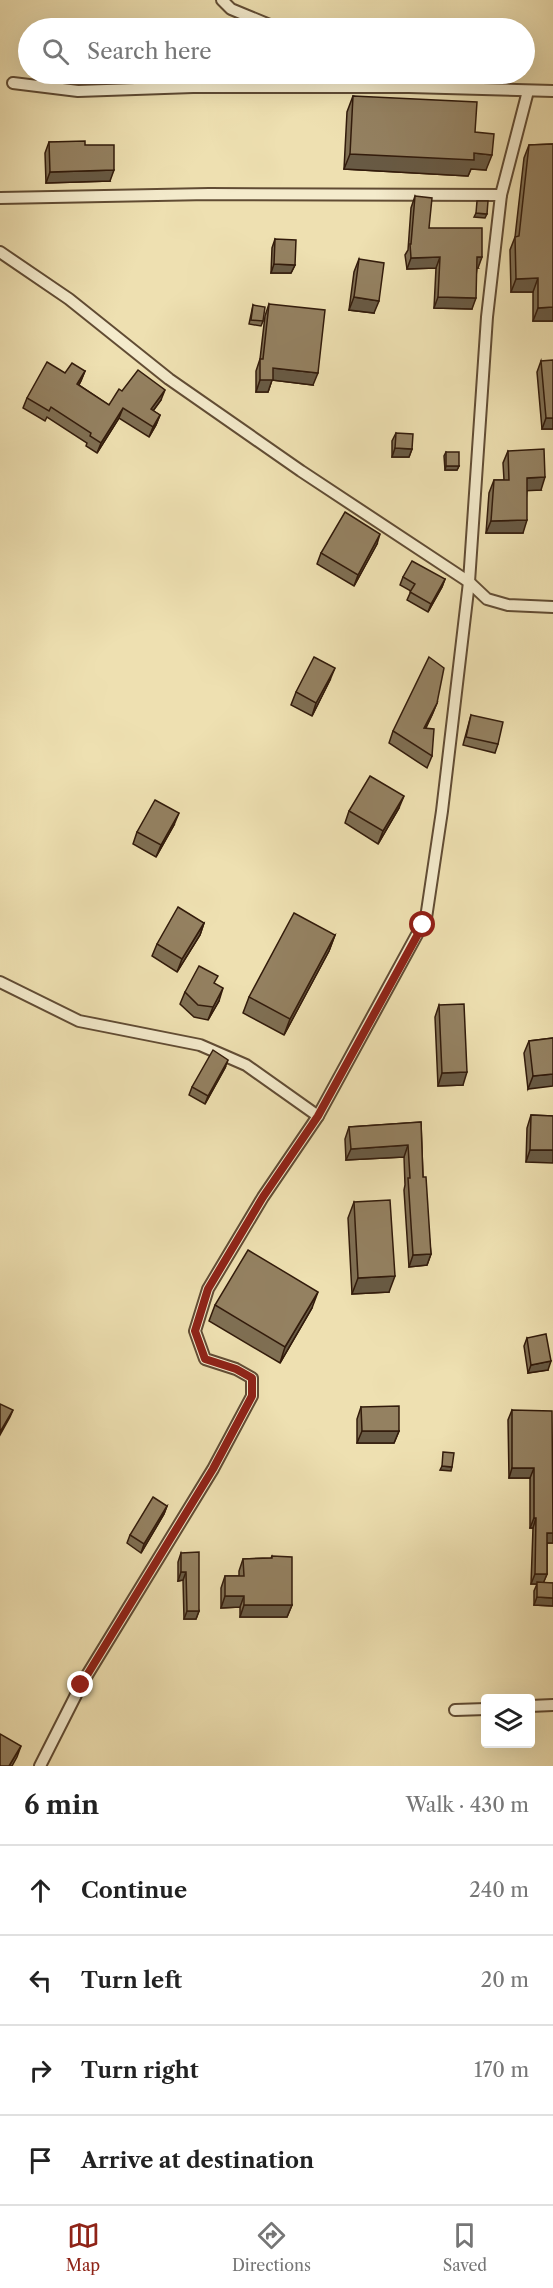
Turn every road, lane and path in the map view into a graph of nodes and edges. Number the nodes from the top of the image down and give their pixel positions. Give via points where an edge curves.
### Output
1 (222, 0) edge
2 (253, 18) edge
3 (13, 83) dead end
4 (18, 84) edge
5 (21, 84) edge
6 (422, 84) edge
7 (429, 88) junction
8 (528, 91) junction
9 (553, 91) edge
10 (501, 195) junction
11 (0, 198) edge
12 (0, 252) edge
13 (469, 582) junction
14 (553, 607) edge
15 (0, 982) edge
16 (318, 1116) junction
17 (553, 1705) edge
18 (535, 1707) edge
19 (481, 1709) edge
20 (455, 1710) dead end
21 (40, 1766) edge

1 - 2 street via 231,9
3 - 4 street
5 - 7 street via 78,91 193,87
6 - 7 street
7 - 8 street
8 - 9 street
8 - 10 street
10 - 11 street
10 - 13 street via 487,317
12 - 13 street via 69,299 169,379
13 - 14 street via 487,599 508,605
13 - 16 street via 426,918
15 - 16 street via 79,1021 209,1048 246,1065
16 - 21 street via 208,1289 195,1331 205,1359 252,1378 252,1396 213,1469 81,1685
17 - 18 street
19 - 20 street

